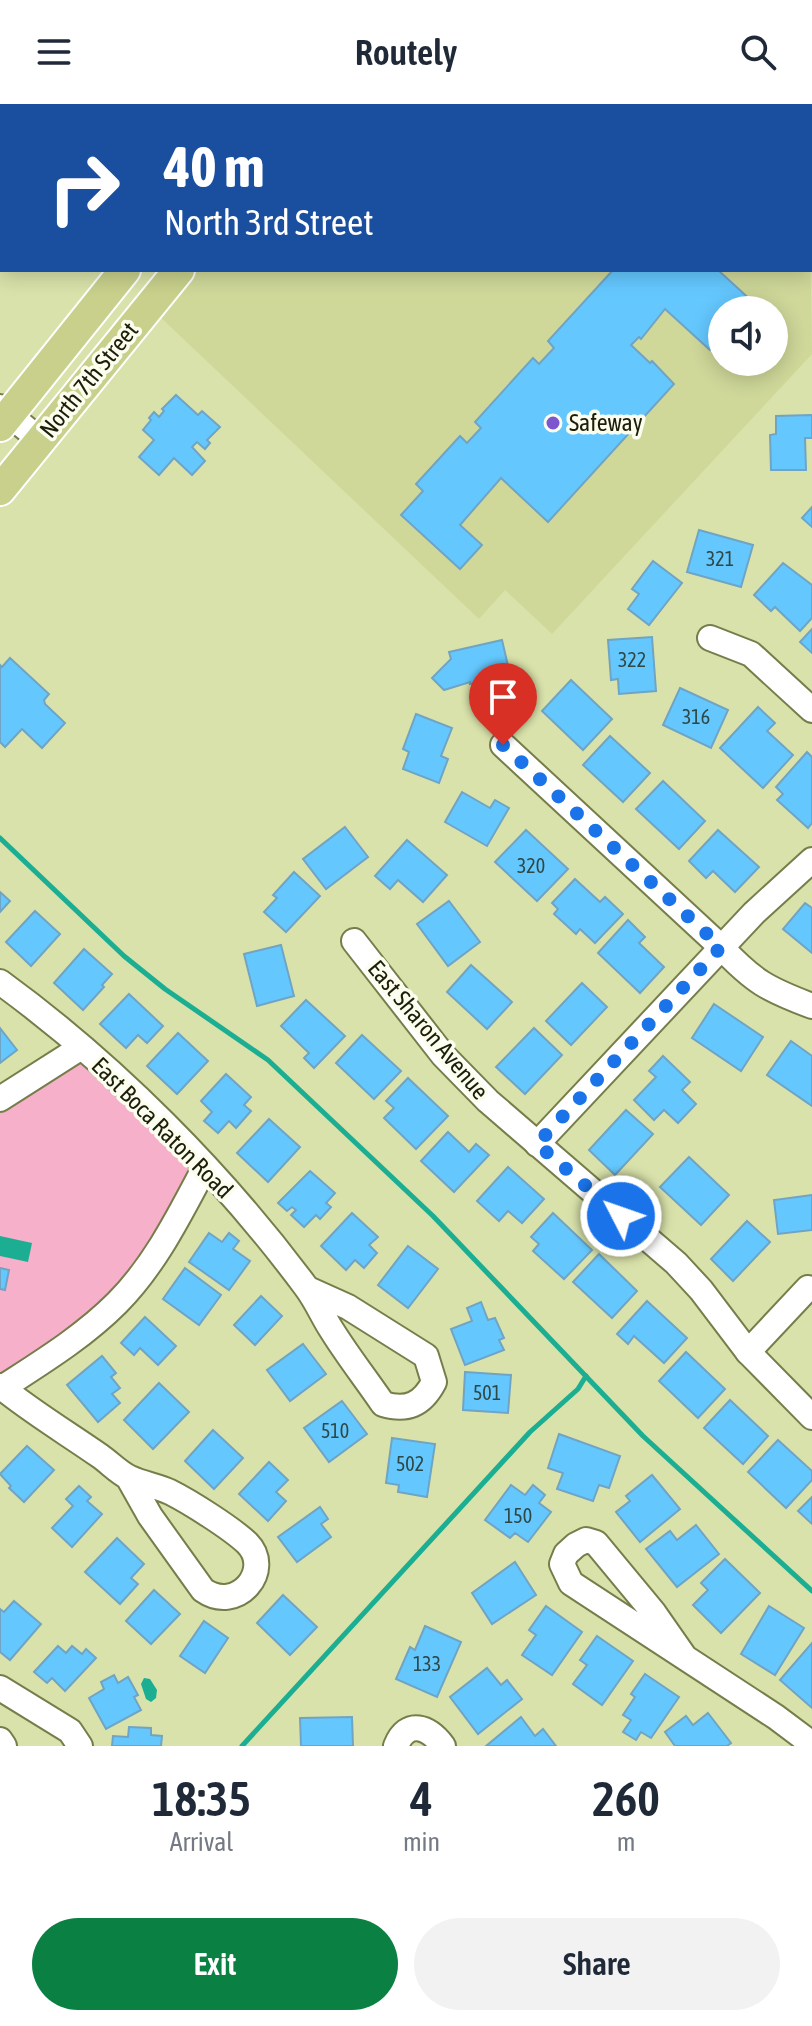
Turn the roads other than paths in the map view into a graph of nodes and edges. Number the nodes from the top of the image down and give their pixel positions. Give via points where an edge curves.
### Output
1 (123, 272) edge
2 (177, 272) edge
3 (3, 416) edge
4 (40, 440) junction
5 (0, 490) edge
6 (710, 638) dead end
7 (812, 710) edge
8 (503, 745) dead end
9 (812, 860) edge
10 (354, 941) dead end
11 (721, 947) junction
12 (0, 982) edge
13 (812, 1006) edge
14 (80, 1048) junction
15 (0, 1099) edge
16 (537, 1144) junction
17 (205, 1167) junction
18 (808, 1288) dead end
19 (308, 1289) junction
20 (748, 1352) junction
21 (1, 1387) edge
22 (812, 1417) edge
23 (128, 1477) junction
24 (684, 1656) junction
25 (0, 1688) edge
26 (0, 1740) edge
27 (812, 1744) edge
28 (4, 1746) edge
29 (80, 1746) edge
30 (396, 1746) edge
31 (443, 1746) edge

1 - 3 main road, North 7th Street
2 - 4 main road, North 7th Street
3 - 4 street
4 - 5 main road, North 7th Street
6 - 7 street via 751,654
8 - 11 street
9 - 11 street
10 - 16 street, East Sharon Avenue via 443,1055
11 - 13 street via 748,976
11 - 16 street
12 - 14 street, East Boca Raton Road
14 - 15 street
14 - 17 street, East Boca Raton Road
16 - 20 street, East Sharon Avenue via 676,1263
17 - 19 street, East Boca Raton Road
17 - 21 street via 148,1267 127,1293 92,1326
18 - 20 street
19 - 19 street, East Boca Raton Road via 383,1404 407,1408 418,1403 434,1382 426,1356 348,1307
20 - 22 street, East Sharon Avenue
21 - 23 street
23 - 23 street via 203,1590 222,1598 247,1588 256,1567 251,1546 171,1492
24 - 24 street via 596,1543 586,1540 566,1554 562,1564 571,1583
24 - 27 street
25 - 29 street via 70,1731
26 - 28 street
30 - 31 street via 399,1737 422,1728

